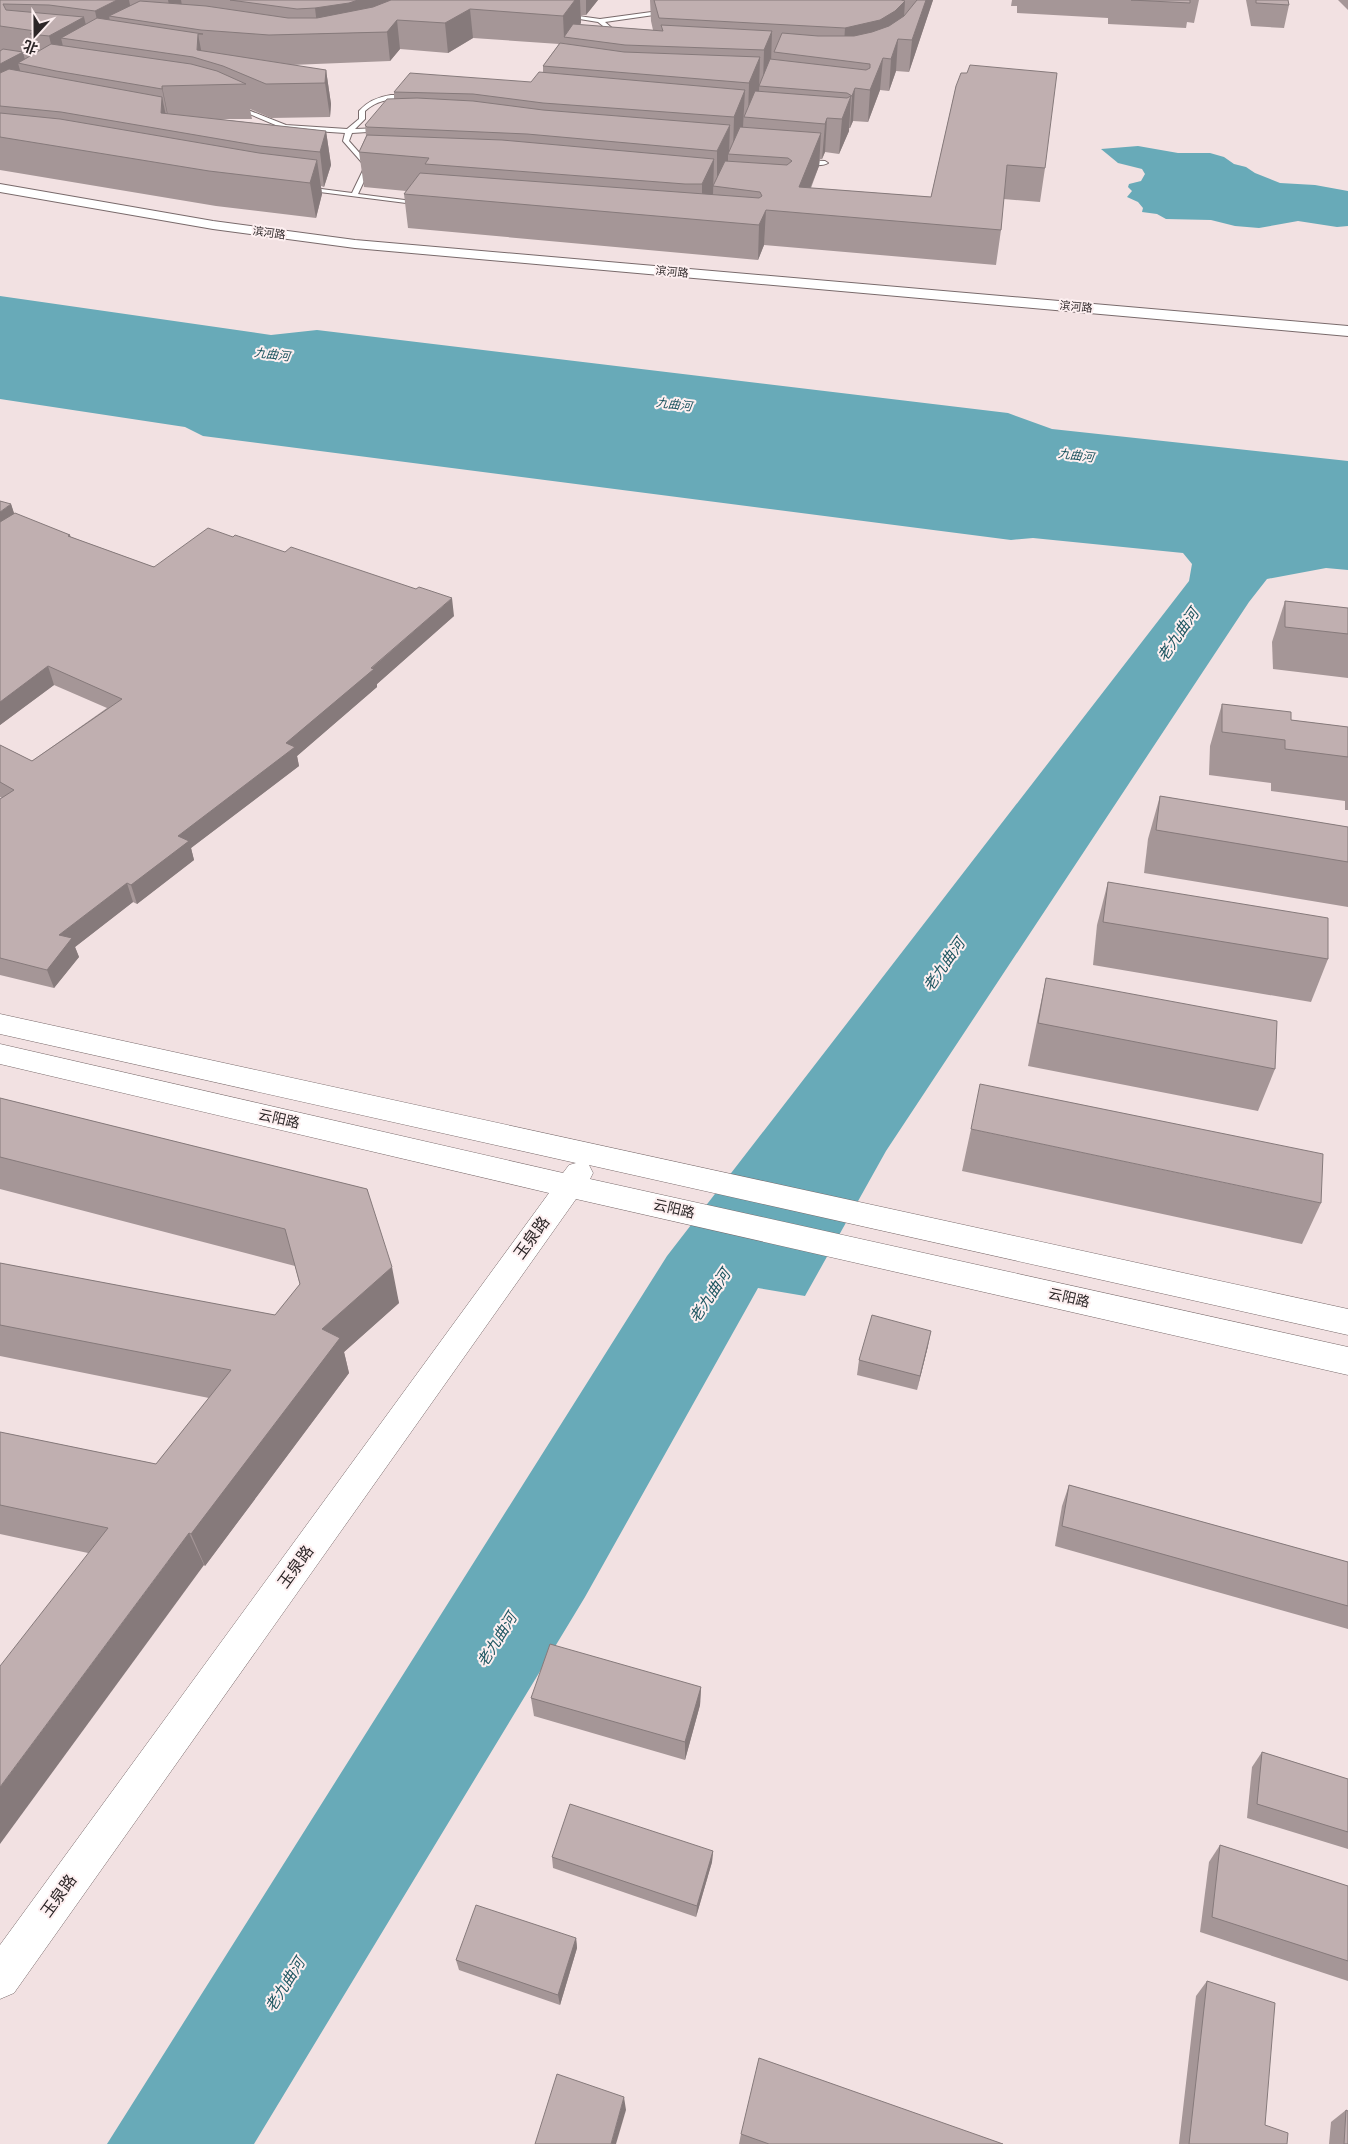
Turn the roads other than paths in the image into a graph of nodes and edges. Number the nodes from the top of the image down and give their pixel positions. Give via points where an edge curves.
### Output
1 (676, 11) edge
2 (555, 15) edge
3 (600, 21) junction
4 (626, 43) edge
5 (417, 97) edge
6 (226, 102) edge
7 (388, 129) edge
8 (349, 131) junction
9 (795, 161) edge
10 (825, 164) edge
11 (0, 188) edge
12 (301, 188) edge
13 (354, 194) junction
14 (432, 204) edge
15 (1348, 331) edge
16 (0, 1024) edge
17 (0, 1054) edge
18 (591, 1155) junction
19 (569, 1186) junction
20 (1348, 1322) edge
21 (1348, 1361) edge
22 (0, 1979) edge

1 - 3 lane
2 - 3 lane
3 - 4 lane
5 - 8 lane via 395,96 368,104 362,111 362,119
6 - 8 lane via 285,127
7 - 8 lane
8 - 13 lane via 346,140 371,166
9 - 10 lane
11 - 15 street, 滨河路 via 213,225 355,244
12 - 13 lane
13 - 14 lane
16 - 18 street
17 - 19 street, 云阳路
18 - 19 street, 玉泉路
18 - 20 street
19 - 21 street, 云阳路
19 - 22 street, 玉泉路

